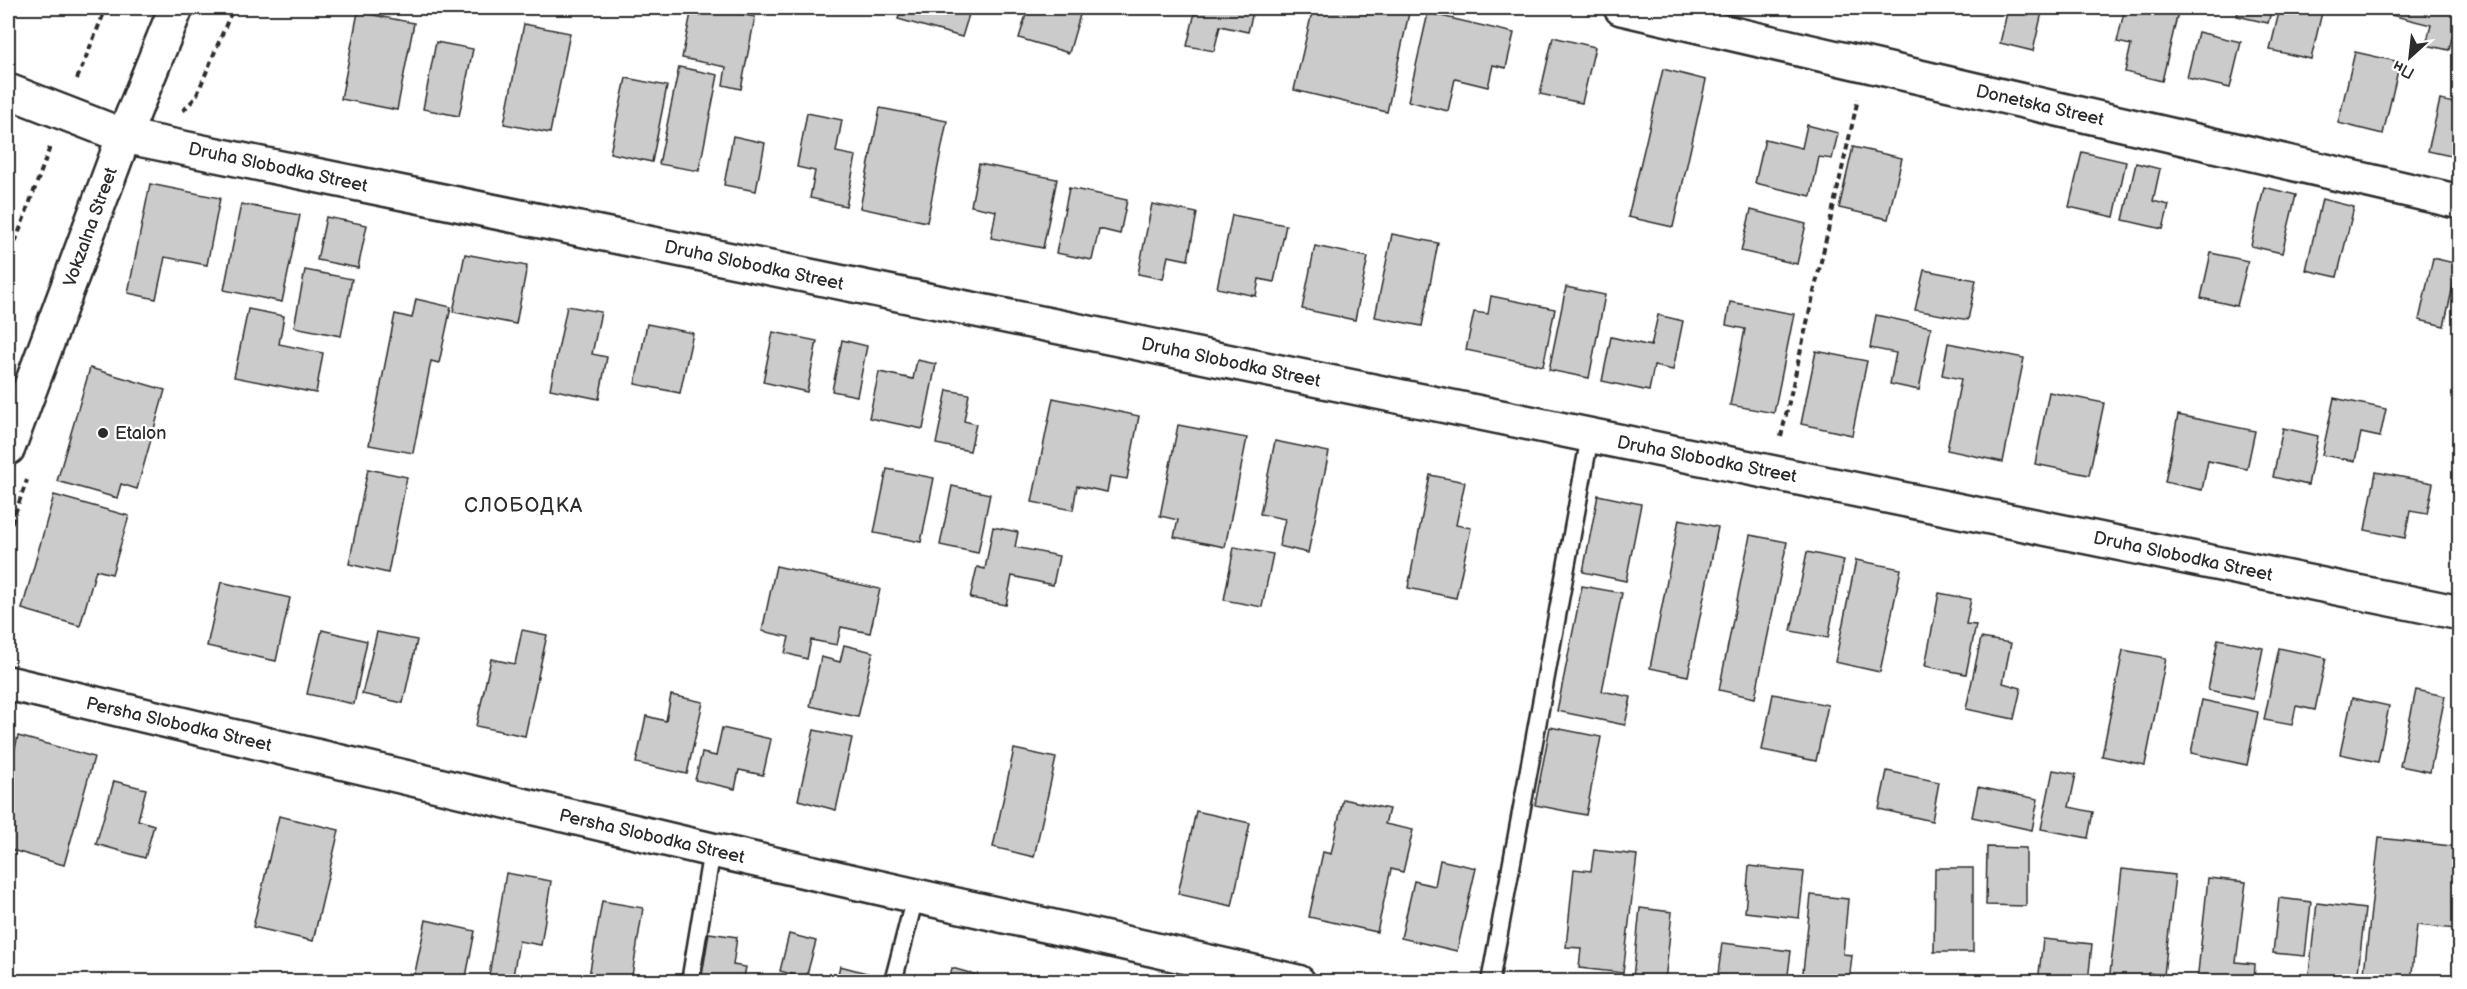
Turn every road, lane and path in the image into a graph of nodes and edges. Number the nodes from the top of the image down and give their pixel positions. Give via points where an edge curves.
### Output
1 (106, 8) edge
2 (176, 8) edge
3 (233, 8) edge
4 (1621, 8) edge
5 (1865, 64) junction
6 (8, 91) edge
7 (196, 97) dead end
8 (63, 112) junction
9 (124, 136) junction
10 (2460, 202) edge
11 (8, 262) edge
12 (1590, 436) junction
13 (8, 448) edge
14 (1773, 473) junction
15 (2460, 613) edge
16 (8, 683) edge
17 (712, 850) junction
18 (915, 897) junction
19 (690, 981) edge
20 (893, 981) edge
21 (1298, 981) edge
22 (1490, 981) edge

1 - 8 path
2 - 9 street, Vokzalna Street
3 - 7 path
4 - 5 street, Donetska Street
5 - 10 street, Donetska Street
5 - 14 path
6 - 8 street, Druha Slobodka Street
8 - 9 street, Druha Slobodka Street
8 - 11 path
9 - 12 street, Druha Slobodka Street
9 - 13 street, Vokzalna Street
12 - 14 street, Druha Slobodka Street
12 - 22 lane
14 - 15 street, Druha Slobodka Street
16 - 17 street, Persha Slobodka Street
17 - 18 street, Persha Slobodka Street
17 - 19 lane
18 - 20 lane
18 - 21 street, Persha Slobodka Street

